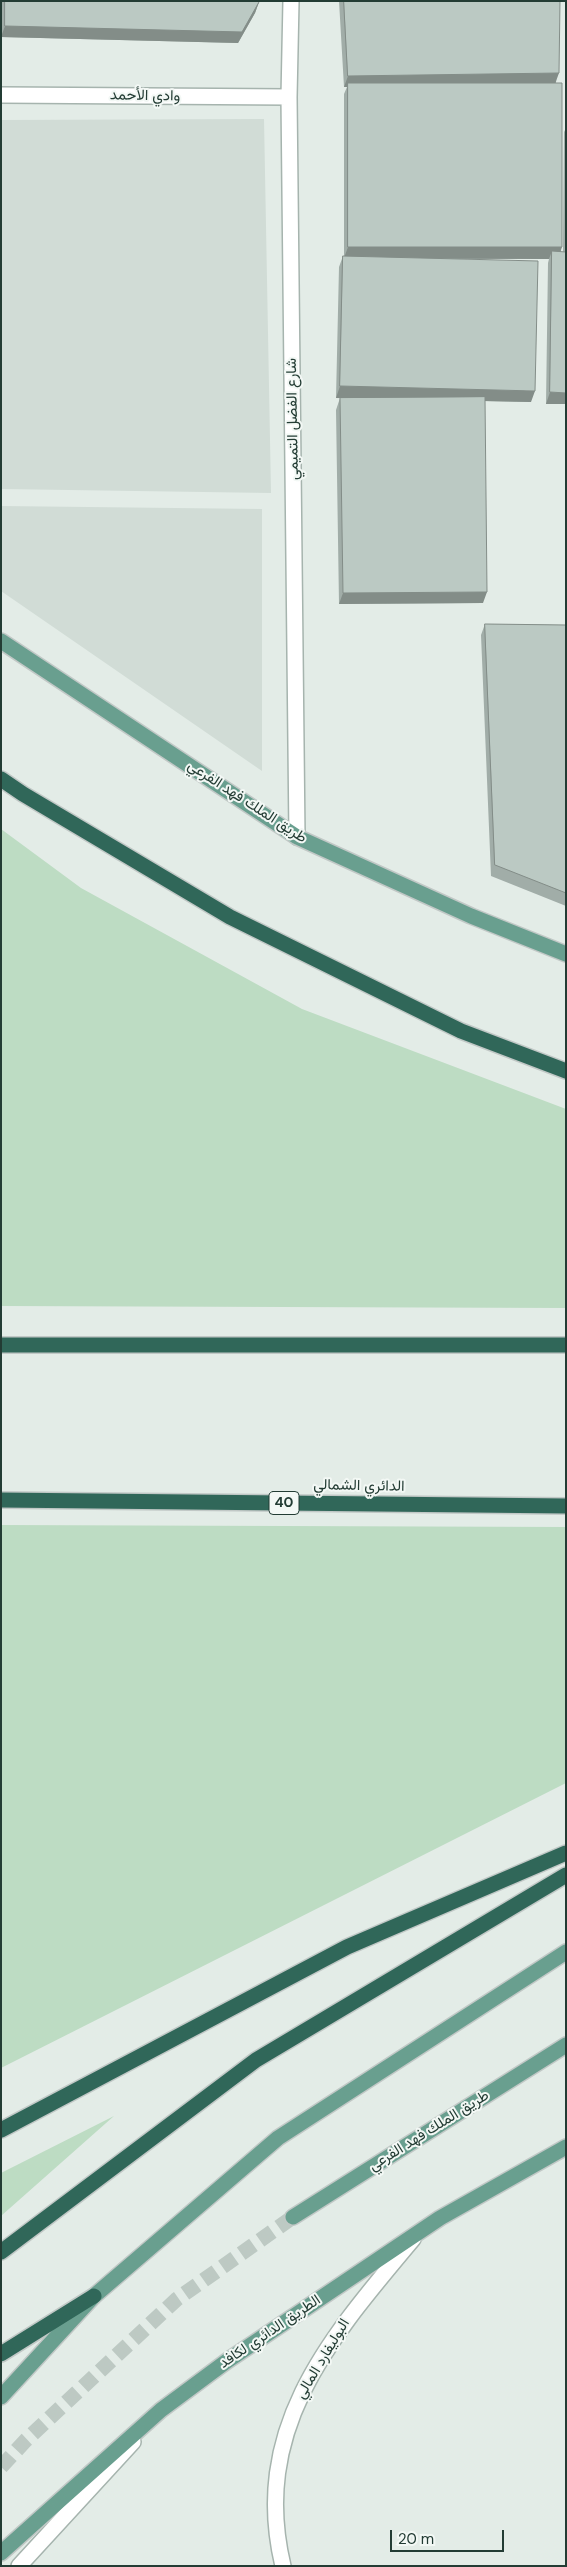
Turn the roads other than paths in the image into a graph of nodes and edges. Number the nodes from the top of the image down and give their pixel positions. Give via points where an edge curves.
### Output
1 (291, 1) edge
2 (1, 94) edge
3 (289, 97) junction
4 (1, 641) edge
5 (1, 779) edge
6 (297, 837) junction
7 (566, 954) edge
8 (566, 1071) edge
9 (1, 1345) edge
10 (566, 1346) edge
11 (1, 1500) edge
12 (566, 1506) edge
13 (566, 1853) edge
14 (566, 1875) edge
15 (566, 1952) edge
16 (566, 2045) edge
17 (1, 2130) edge
18 (566, 2147) edge
19 (293, 2217) tunnel mouth
20 (417, 2233) junction
21 (1, 2252) edge
22 (94, 2296) junction
23 (1, 2354) edge
24 (1, 2397) edge
25 (161, 2410) junction
26 (1, 2553) edge
27 (19, 2566) edge
28 (283, 2566) edge

1 - 3 street, شارع الفضل التميمي
2 - 3 street, وادي الأحمد
3 - 6 street, شارع الفضل التميمي
4 - 6 main road, طريق الملك فهد الفرعي
5 - 8 highway via 230,917 462,1031
6 - 7 main road, طريق الملك فهد الفرعي via 471,916
9 - 10 highway
11 - 12 highway, الدائري الشمالي / 40
13 - 17 highway via 347,1947
14 - 21 highway via 256,2060
15 - 22 main road via 278,2138
16 - 19 main road, طريق الملك فهد الفرعي
18 - 20 main road, الطريق الدائري لكافد
20 - 25 main road, الطريق الدائري لكافد via 227,2361
20 - 28 street, البوليفارد المالي via 353,2310 304,2386 286,2428 276,2484 277,2540
22 - 23 highway
22 - 24 main road
25 - 26 main road, الطريق الدائري لكافد
25 - 27 street

